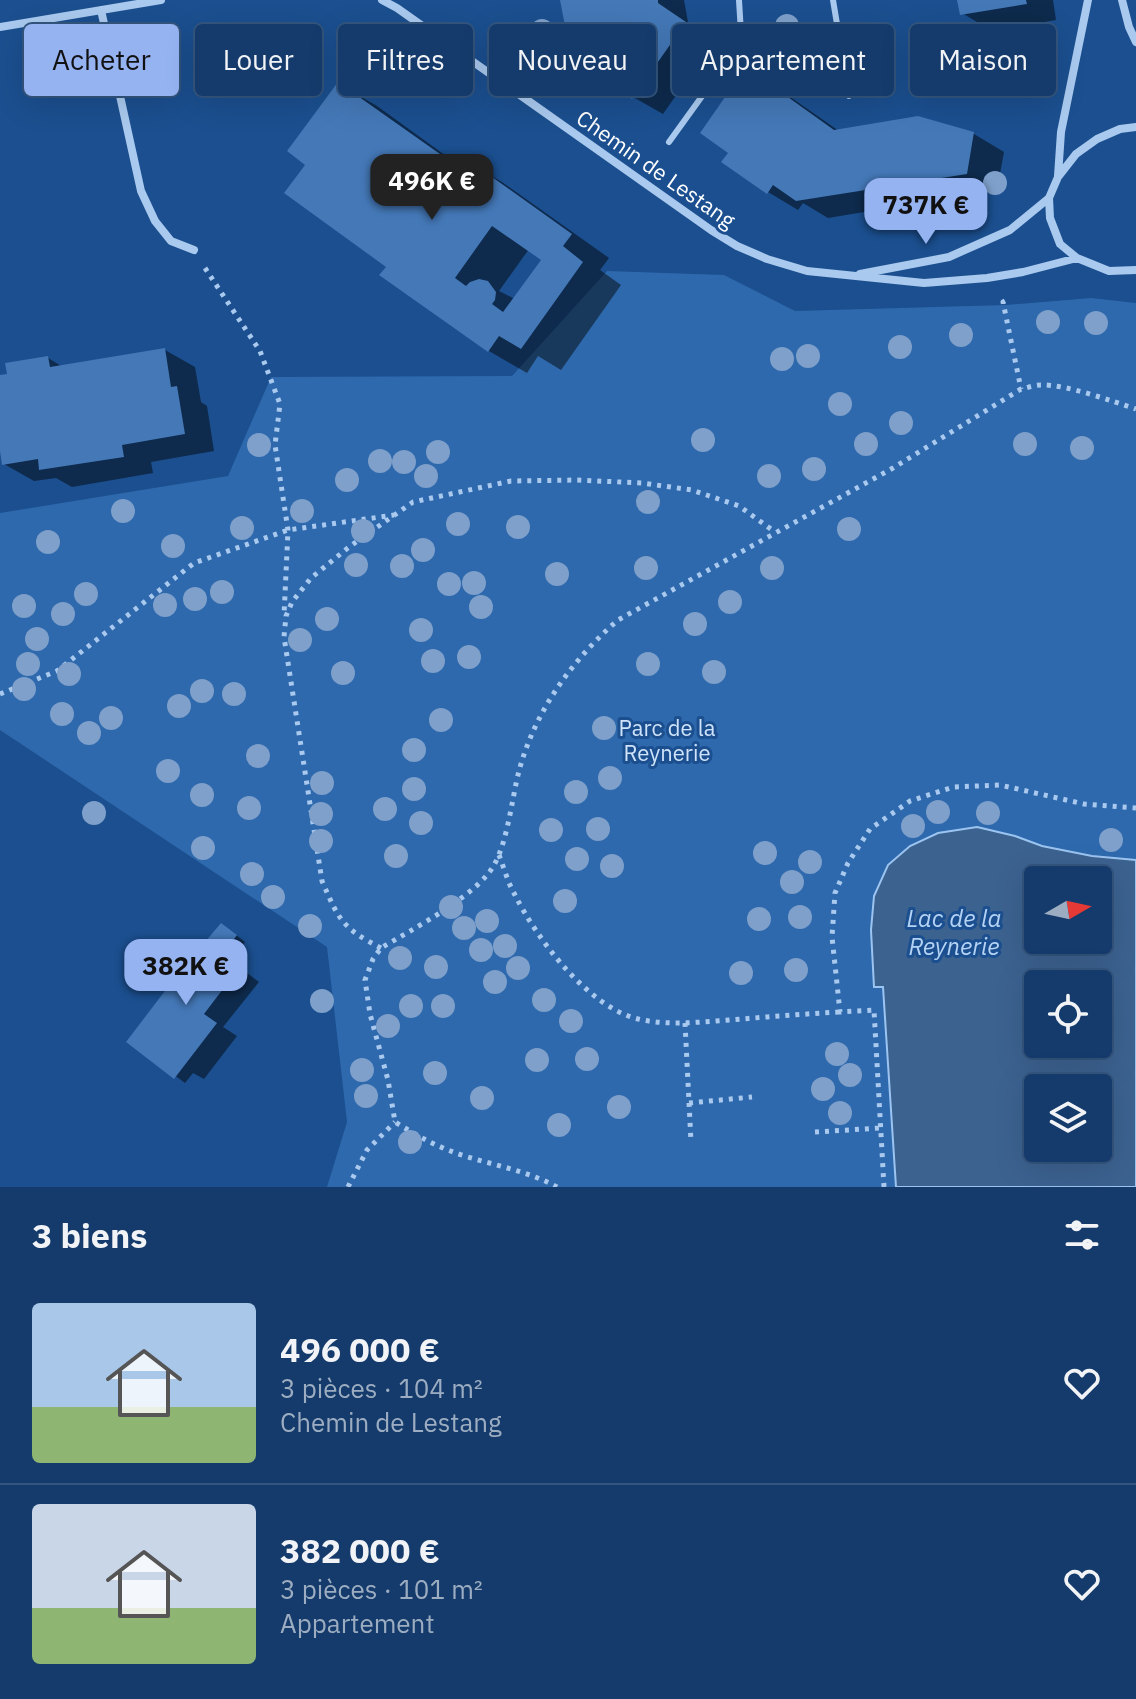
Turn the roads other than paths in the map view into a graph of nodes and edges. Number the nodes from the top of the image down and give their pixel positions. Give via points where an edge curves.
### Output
1 (161, 0) edge
2 (382, 0) edge
3 (739, 0) edge
4 (833, 0) edge
5 (1088, 0) edge
6 (1122, 0) edge
7 (101, 10) junction
8 (837, 24) edge
9 (0, 27) edge
10 (1136, 42) edge
11 (1136, 127) edge
12 (669, 142) dead end
13 (1058, 177) junction
14 (1049, 198) junction
15 (194, 250) road end
16 (1077, 258) junction
17 (1136, 270) edge
18 (847, 276) junction

1 - 7 street
2 - 18 street, Chemin de Lestang via 737,246 807,271
3 - 12 lane via 741,33 731,56
4 - 8 lane
5 - 13 street via 1061,132
6 - 10 street
7 - 9 street
7 - 15 street via 141,191 171,241
11 - 13 street, Chemin de Lestang via 1097,139
13 - 14 street, Chemin de Lestang
14 - 16 street via 1060,244
14 - 18 street, Chemin de Lestang via 1010,230 949,257
16 - 17 street via 1109,271
16 - 18 street, Chemin de Lestang via 987,278 924,283

